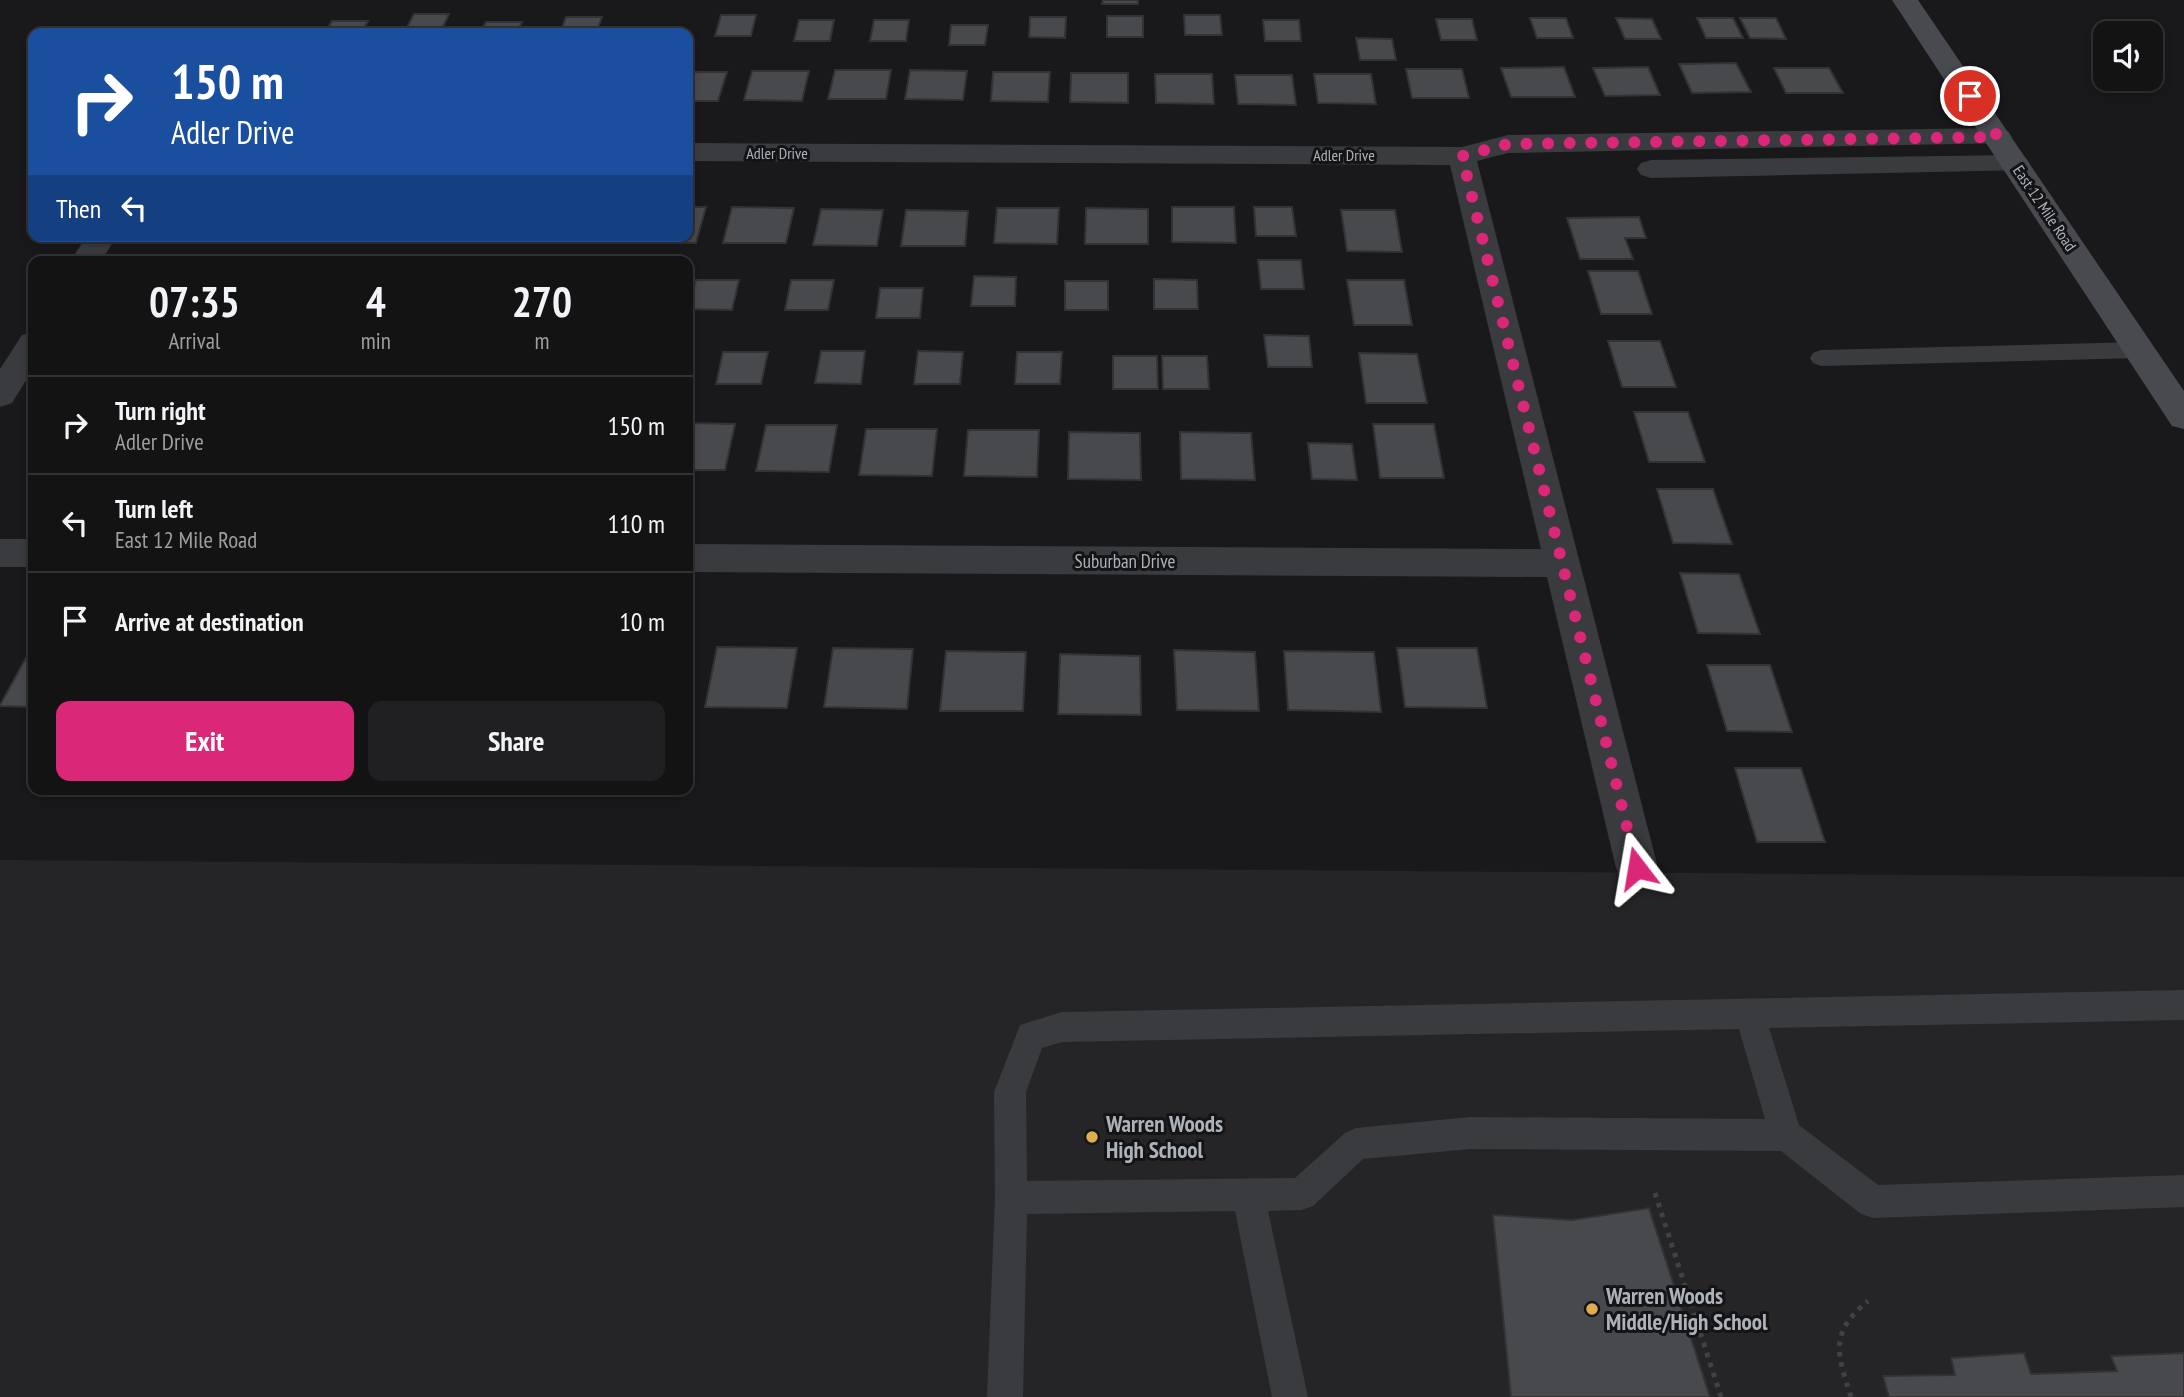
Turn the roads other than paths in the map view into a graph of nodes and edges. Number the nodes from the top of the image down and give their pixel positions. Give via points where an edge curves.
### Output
1 (1905, 0) edge
2 (1998, 137) junction
3 (693, 152) edge
4 (1462, 156) junction
5 (2016, 164) junction
6 (1625, 169) dead end
7 (1515, 171) dead end
8 (2139, 350) junction
9 (28, 351) edge
10 (1821, 358) dead end
11 (0, 395) edge
12 (2184, 418) edge
13 (0, 553) edge
14 (28, 553) edge
15 (693, 558) edge
16 (1563, 563) junction
17 (1637, 868) dead end
18 (2184, 1004) edge
19 (1749, 1013) junction
20 (1786, 1135) junction
21 (2184, 1191) edge
22 (1248, 1195) junction
23 (1011, 1198) junction
24 (1005, 1397) edge
25 (1290, 1397) edge

1 - 2 main road, East 12 Mile Road
2 - 4 street, Adler Drive via 1508,144
2 - 5 main road, East 12 Mile Road
3 - 4 street, Adler Drive
4 - 7 street
4 - 16 street
5 - 6 street
5 - 8 main road, East 12 Mile Road
8 - 10 lane
8 - 12 main road, East 12 Mile Road
9 - 11 street
13 - 14 street
15 - 16 street, Suburban Drive
16 - 17 street
18 - 19 lane
19 - 20 lane
19 - 23 lane via 1062,1027 1031,1035 1010,1091
20 - 21 lane via 1873,1202
20 - 22 lane via 1470,1133 1356,1144 1301,1194
22 - 23 lane
22 - 25 lane
23 - 24 lane

